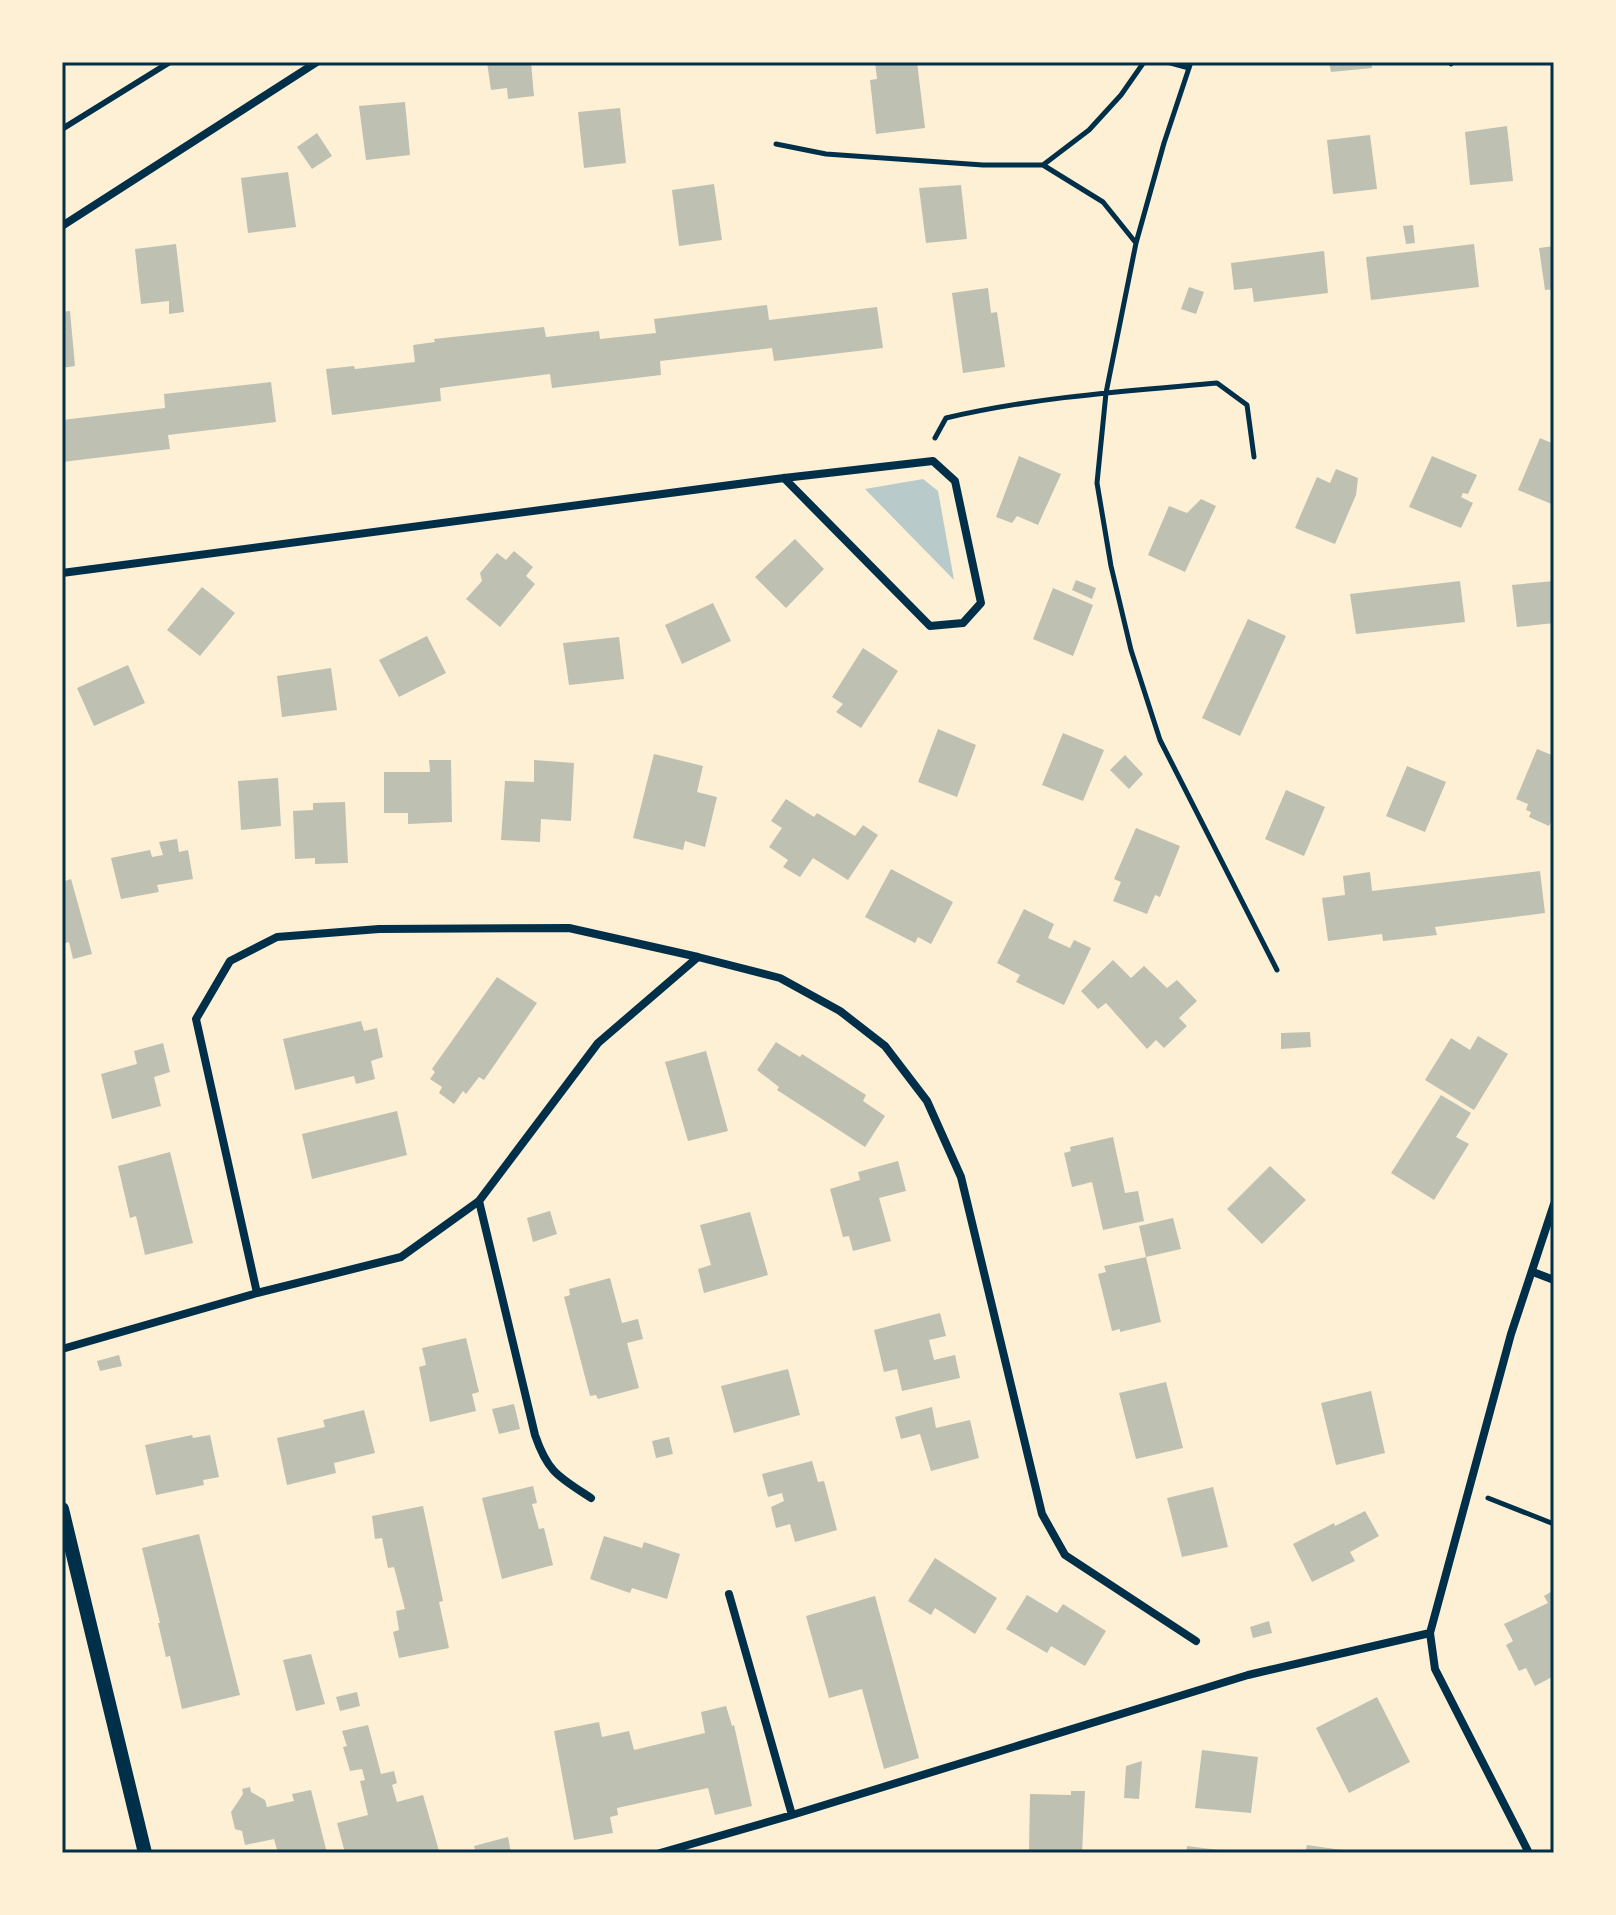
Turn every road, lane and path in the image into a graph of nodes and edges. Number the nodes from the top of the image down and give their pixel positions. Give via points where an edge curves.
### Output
1 (170, 62) edge
2 (317, 62) edge
3 (1144, 62) edge
4 (1167, 62) edge
5 (1190, 65) edge
6 (62, 129) edge
7 (776, 144) dead end
8 (1043, 165) junction
9 (62, 226) edge
10 (1136, 243) junction
11 (1106, 393) junction
12 (1254, 457) dead end
13 (921, 462) junction
14 (784, 478) junction
15 (62, 573) edge
16 (698, 957) junction
17 (1277, 970) dead end
18 (479, 1201) junction
19 (1554, 1204) edge
20 (1533, 1272) junction
21 (1554, 1280) edge
22 (257, 1293) junction
23 (62, 1349) edge
24 (1469, 1490) junction
25 (591, 1498) dead end
26 (62, 1509) edge
27 (1554, 1524) edge
28 (729, 1594) dead end
29 (1430, 1633) junction
30 (1196, 1641) dead end
31 (792, 1815) junction
32 (145, 1853) edge
33 (660, 1853) edge
34 (1529, 1853) edge

1 - 6 lane
2 - 9 street
3 - 8 path via 1089,130
4 - 5 path
5 - 10 path
7 - 8 path via 826,154
8 - 10 path via 1103,202
10 - 11 path
11 - 12 path via 1217,383 1247,405
11 - 13 path via 946,418
11 - 17 path via 1097,483 1131,650 1160,740
13 - 14 street
13 - 14 street via 933,461 955,481 981,603 963,623 930,626
14 - 15 street
16 - 18 street via 598,1043
16 - 22 street via 569,928 395,928 277,937 230,961 196,1019
16 - 30 street via 780,978 840,1011 885,1046 927,1101 961,1177 1042,1514 1065,1555
18 - 22 street via 401,1257
18 - 25 street via 543,1460
19 - 20 street
20 - 21 street
20 - 24 street
22 - 23 street
24 - 27 path
24 - 29 street
26 - 32 street
28 - 31 street
29 - 31 street via 1248,1675
29 - 34 street via 1435,1669
31 - 33 street

